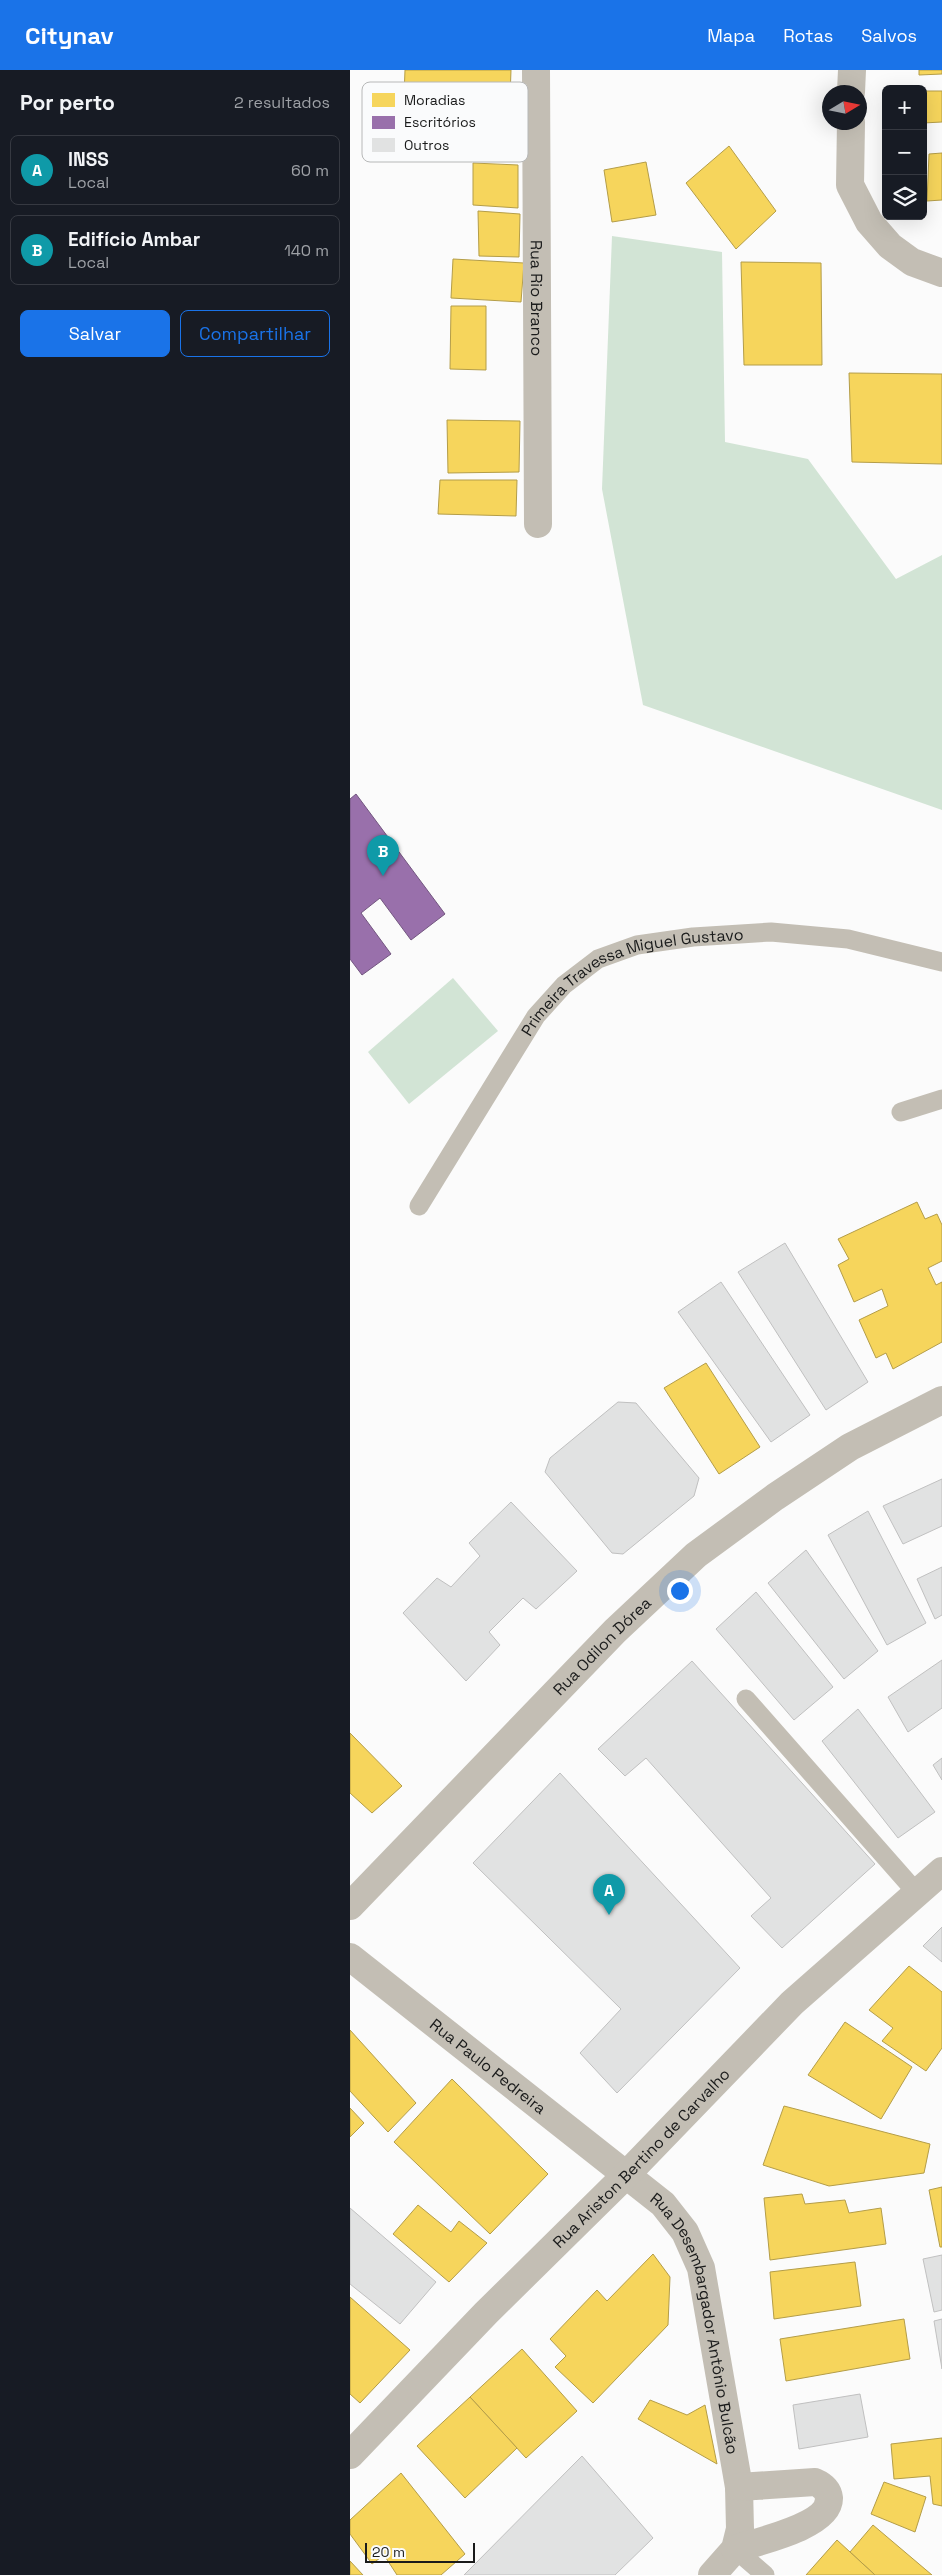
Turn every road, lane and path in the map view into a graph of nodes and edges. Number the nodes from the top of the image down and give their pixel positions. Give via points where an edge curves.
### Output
1 (536, 70) edge
2 (852, 70) edge
3 (851, 85) edge
4 (851, 130) edge
5 (942, 273) edge
6 (538, 524) dead end
7 (942, 962) edge
8 (942, 1099) edge
9 (902, 1112) dead end
10 (419, 1206) dead end
11 (942, 1400) edge
12 (746, 1698) dead end
13 (942, 1871) edge
14 (916, 1892) junction
15 (350, 1906) edge
16 (350, 1957) edge
17 (625, 2176) junction
18 (350, 2455) edge
19 (739, 2487) junction
20 (735, 2549) junction
21 (712, 2575) edge
22 (765, 2575) edge

1 - 6 street, Rua Rio Branco
2 - 3 street
4 - 5 street via 850,185 869,222 890,246 912,262
7 - 10 lane, Primeira Travessa Miguel Gustavo via 848,939 770,932 693,937 637,945 598,959 564,985 536,1016
8 - 9 lane
11 - 15 street, Rua Odilon Dórea via 850,1447 696,1555 615,1631
12 - 14 lane
13 - 14 street, Rua Ariston Bertino de Carvalho
14 - 17 street, Rua Ariston Bertino de Carvalho via 792,2003
16 - 17 street, Rua Paulo Pedreira
17 - 18 street, Rua Ariston Bertino de Carvalho via 486,2313
17 - 19 street, Rua Desembargador Antônio Bulcão via 663,2204 685,2232 701,2268
19 - 20 street, Rua Desembargador Antônio Bulcão via 740,2529
19 - 20 street via 815,2482 829,2494 829,2503 811,2522
20 - 21 street
20 - 22 lane

